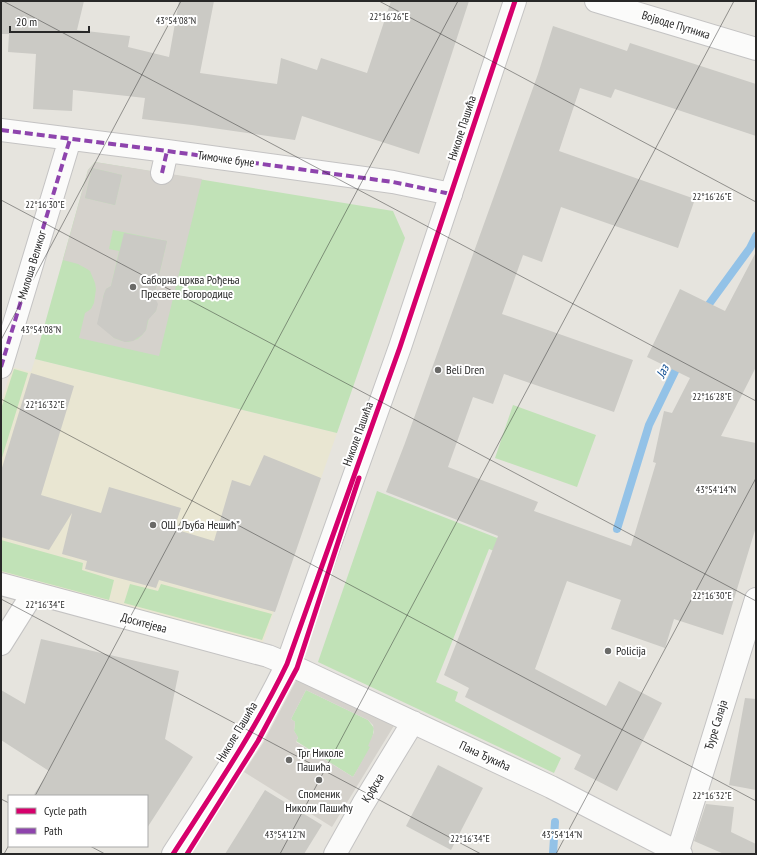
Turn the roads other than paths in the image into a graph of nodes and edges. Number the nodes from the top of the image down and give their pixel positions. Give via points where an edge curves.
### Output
1 (515, 1) edge
2 (596, 1) edge
3 (756, 49) edge
4 (1, 130) edge
5 (70, 139) junction
6 (167, 151) junction
7 (162, 173) dead end
8 (451, 194) junction
9 (1, 367) edge
10 (1, 584) edge
11 (33, 593) junction
12 (756, 599) edge
13 (1, 644) edge
14 (286, 664) junction
15 (413, 722) junction
16 (678, 853) edge
17 (174, 854) edge
18 (335, 854) edge

1 - 8 street, Николе Пашића
2 - 3 street, Војводе Путника
4 - 5 street, Тимочке буне
5 - 6 street, Тимочке буне
5 - 9 street, Милоша Великог
6 - 7 street
6 - 8 street, Тимочке буне via 393,182
8 - 14 street, Николе Пашића via 400,347
10 - 11 street, Доситејева
11 - 13 street
11 - 14 street, Доситејева via 268,656
12 - 16 street, Ђуре Салаја
14 - 15 street, Пана Ђукића
14 - 17 street, Николе Пашића via 248,735
15 - 16 street, Пана Ђукића via 551,787
15 - 18 street, Крфска

